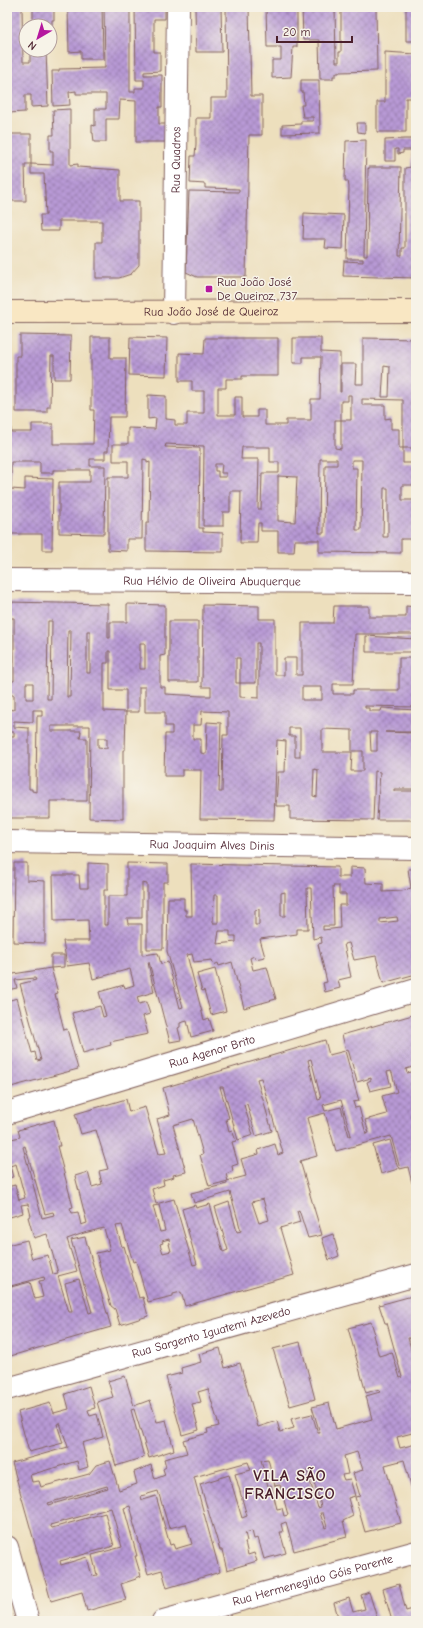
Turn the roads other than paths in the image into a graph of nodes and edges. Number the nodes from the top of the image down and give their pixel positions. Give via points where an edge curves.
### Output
1 (178, 7) edge
2 (416, 311) edge
3 (7, 312) edge
4 (174, 313) junction
5 (7, 580) edge
6 (416, 582) edge
7 (7, 842) edge
8 (416, 848) edge
9 (416, 990) edge
10 (7, 1113) edge
11 (416, 1274) edge
12 (7, 1389) edge
13 (7, 1547) edge
14 (416, 1552) edge
15 (28, 1621) edge
16 (164, 1621) edge

1 - 4 street, Rua Quadros
2 - 4 street, Rua João José de Queiroz
3 - 4 street, Rua João José de Queiroz
5 - 6 street, Rua Hélvio de Oliveira Abuquerque
7 - 8 street, Rua Joaquim Alves Dinis
9 - 10 street, Rua Agenor Brito
11 - 12 street, Rua Sargento Iguatemi Azevedo
13 - 15 street
14 - 16 street, Rua Hermenegildo Góis Parente

